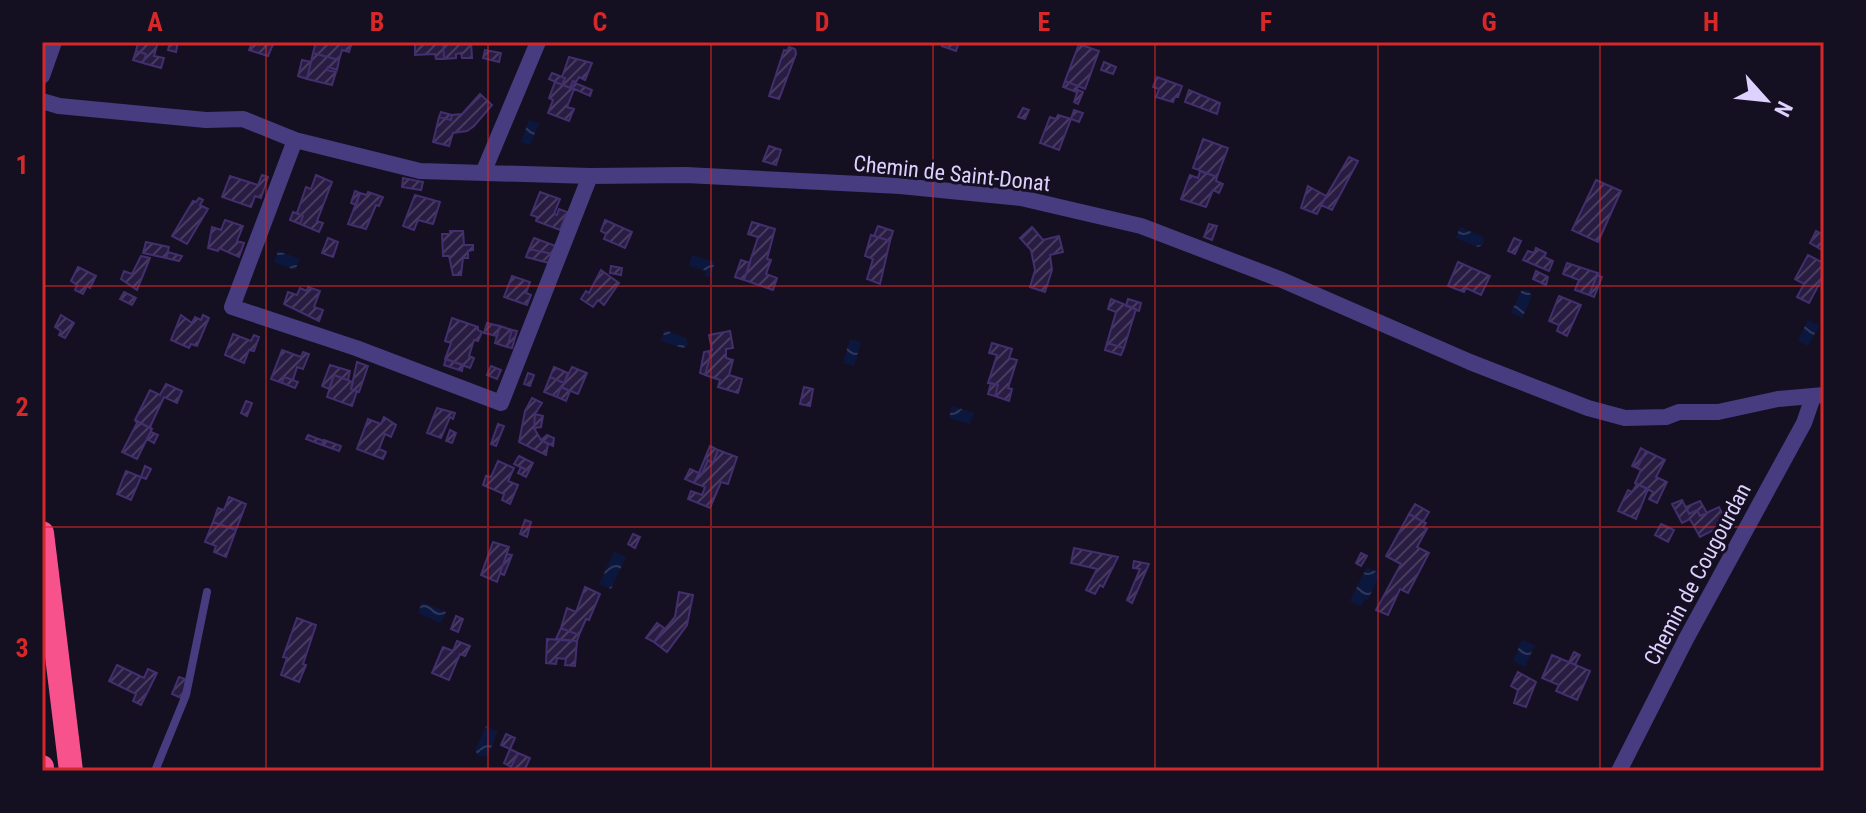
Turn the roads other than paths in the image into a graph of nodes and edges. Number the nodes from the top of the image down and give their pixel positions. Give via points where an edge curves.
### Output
1 (54, 42) edge
2 (538, 42) edge
3 (42, 76) edge
4 (42, 101) edge
5 (295, 140) junction
6 (483, 173) junction
7 (590, 176) junction
8 (1818, 396) edge
9 (42, 533) edge
10 (207, 592) dead end
11 (71, 771) edge
12 (155, 771) edge
13 (1619, 771) edge

1 - 3 street
2 - 6 street
4 - 5 street, Chemin de Saint-Donat via 206,120 243,119
5 - 6 street, Chemin de Saint-Donat via 420,171
5 - 7 street via 232,307 501,403
6 - 7 street, Chemin de Saint-Donat
7 - 8 street, Chemin de Saint-Donat via 854,183 1021,198 1141,226 1470,362 1625,418 1718,412
8 - 13 street, Chemin de Cougourdan
9 - 11 highway
10 - 12 lane via 186,695

